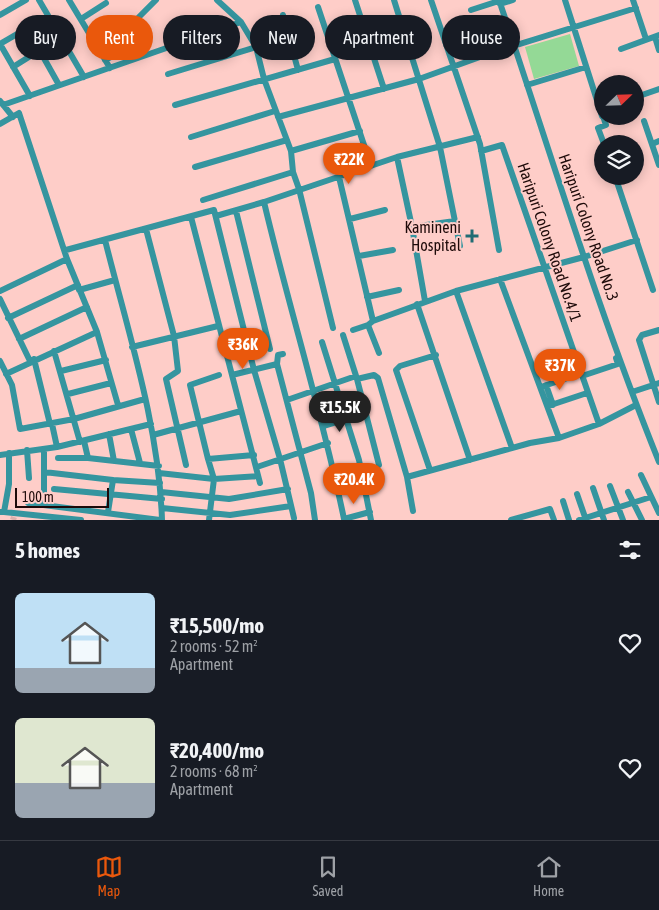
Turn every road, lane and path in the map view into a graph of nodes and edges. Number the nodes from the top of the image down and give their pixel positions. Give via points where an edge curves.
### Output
1 (26, 0) edge
2 (39, 0) edge
3 (69, 0) edge
4 (156, 0) edge
5 (218, 0) edge
6 (355, 0) edge
7 (394, 0) edge
8 (431, 0) edge
9 (513, 0) edge
10 (565, 0) edge
11 (633, 0) edge
12 (500, 2) edge
13 (106, 3) dead end
14 (318, 8) dead end
15 (636, 8) junction
16 (471, 10) dead end
17 (0, 15) edge
18 (47, 15) edge
19 (141, 15) edge
20 (504, 15) edge
21 (81, 19) junction
22 (241, 22) junction
23 (86, 28) edge
24 (325, 29) edge
25 (573, 29) junction
26 (15, 35) edge
27 (657, 36) edge
28 (250, 37) edge
29 (646, 39) junction
30 (0, 44) edge
31 (520, 45) edge
32 (250, 49) edge
33 (621, 49) dead end
34 (659, 50) edge
35 (23, 60) edge
36 (45, 60) edge
37 (74, 60) edge
38 (105, 60) edge
39 (259, 60) edge
40 (295, 60) edge
41 (335, 60) joint
42 (472, 60) edge
43 (519, 60) edge
44 (13, 66) junction
45 (453, 66) junction
46 (586, 67) junction
47 (110, 68) junction
48 (298, 70) junction
49 (168, 74) dead end
50 (84, 77) junction
51 (264, 79) junction
52 (419, 79) junction
53 (59, 85) junction
54 (527, 85) junction
55 (384, 89) junction
56 (659, 89) edge
57 (594, 90) edge
58 (644, 94) edge
59 (30, 96) junction
60 (349, 98) junction
61 (1, 103) edge
62 (176, 105) dead end
63 (276, 114) junction
64 (13, 117) junction
65 (644, 121) dead end
66 (0, 124) edge
67 (606, 125) edge
68 (360, 131) junction
69 (601, 135) edge
70 (191, 137) dead end
71 (478, 137) junction
72 (287, 140) junction
73 (659, 141) edge
74 (652, 144) junction
75 (440, 147) junction
76 (291, 150) junction
77 (481, 151) junction
78 (397, 157) junction
79 (659, 165) edge
80 (371, 166) junction
81 (196, 167) dead end
82 (293, 172) junction
83 (339, 177) junction
84 (618, 185) edge
85 (299, 189) junction
86 (203, 200) dead end
87 (264, 202) junction
88 (385, 210) dead end
89 (236, 211) junction
90 (216, 216) junction
91 (191, 217) junction
92 (350, 219) junction
93 (454, 221) junction
94 (412, 227) junction
95 (146, 229) junction
96 (105, 240) junction
97 (637, 240) junction
98 (460, 246) dead end
99 (66, 250) junction
100 (394, 250) dead end
101 (499, 250) dead end
102 (359, 256) junction
103 (584, 257) junction
104 (67, 259) junction
105 (544, 268) junction
106 (500, 279) junction
107 (115, 280) junction
108 (78, 287) junction
109 (399, 290) dead end
110 (654, 290) dead end
111 (0, 291) edge
112 (456, 291) junction
113 (367, 297) junction
114 (0, 299) edge
115 (425, 301) junction
116 (417, 304) junction
117 (87, 307) junction
118 (8, 318) junction
119 (370, 323) junction
120 (218, 326) junction
121 (333, 328) dead end
122 (353, 330) dead end
123 (659, 330) edge
124 (97, 332) junction
125 (342, 335) dead end
126 (174, 336) junction
127 (19, 339) junction
128 (322, 342) dead end
129 (611, 346) dead end
130 (132, 347) junction
131 (270, 349) dead end
132 (54, 350) junction
133 (379, 353) dead end
134 (283, 354) dead end
135 (436, 355) junction
136 (32, 360) junction
137 (106, 360) junction
138 (0, 361) edge
139 (619, 363) junction
140 (277, 364) junction
141 (254, 370) junction
142 (61, 371) junction
143 (6, 374) junction
144 (219, 375) dead end
145 (232, 376) junction
146 (573, 376) dead end
147 (582, 376) junction
148 (356, 378) junction
149 (111, 383) junction
150 (656, 384) edge
151 (336, 385) junction
152 (543, 386) junction
153 (314, 392) junction
154 (588, 392) junction
155 (632, 392) junction
156 (68, 394) junction
157 (145, 399) junction
158 (287, 400) junction
159 (659, 402) edge
160 (118, 405) junction
161 (636, 405) junction
162 (550, 406) junction
163 (241, 411) junction
164 (74, 419) junction
165 (346, 419) junction
166 (199, 422) junction
167 (51, 424) junction
168 (151, 424) junction
169 (598, 424) junction
170 (324, 426) junction
171 (179, 428) junction
172 (131, 430) junction
173 (108, 434) junction
174 (153, 434) junction
175 (560, 438) junction
176 (82, 442) junction
177 (328, 444) junction
178 (57, 448) junction
179 (512, 448) junction
180 (27, 450) junction
181 (44, 450) junction
182 (301, 451) junction
183 (9, 453) junction
184 (0, 455) edge
185 (254, 455) junction
186 (58, 458) dead end
187 (88, 458) junction
188 (208, 459) junction
189 (280, 459) junction
190 (470, 460) junction
191 (114, 461) junction
192 (659, 462) edge
193 (140, 463) junction
194 (186, 465) dead end
195 (379, 465) dead end
196 (257, 467) junction
197 (159, 470) junction
198 (430, 470) junction
199 (44, 472) junction
200 (641, 475) dead end
201 (407, 477) junction
202 (30, 478) dead end
203 (214, 479) junction
204 (112, 480) junction
205 (160, 483) junction
206 (610, 486) dead end
207 (593, 488) dead end
208 (54, 489) dead end
209 (288, 489) junction
210 (628, 492) dead end
211 (110, 494) junction
212 (577, 494) dead end
213 (161, 495) junction
214 (211, 497) junction
215 (651, 497) junction
216 (563, 501) dead end
217 (28, 503) dead end
218 (634, 504) junction
219 (44, 505) junction
220 (291, 506) junction
221 (162, 508) junction
222 (617, 509) junction
223 (264, 511) junction
224 (413, 511) dead end
225 (2, 512) edge
226 (108, 512) junction
227 (210, 512) junction
228 (370, 512) junction
229 (659, 513) edge
230 (14, 517) dead end
231 (535, 517) edge
232 (603, 517) edge
233 (294, 518) dead end
234 (583, 519) edge
235 (28, 520) edge
236 (81, 520) edge
237 (161, 520) edge
238 (209, 520) edge
239 (264, 520) edge
240 (315, 520) edge
241 (371, 520) edge
242 (511, 520) edge
243 (554, 520) edge
244 (569, 520) edge
245 (623, 520) edge
246 (642, 520) edge

1 - 17 street
2 - 18 street
3 - 21 street
4 - 19 street
5 - 22 street
6 - 55 street
7 - 52 street
8 - 45 street
9 - 12 street
10 - 25 street
11 - 15 street
12 - 16 street
12 - 20 street, Haripuri Colony Road No.3
13 - 21 street
14 - 24 street
15 - 25 street
15 - 29 street
21 - 23 street
22 - 28 street
22 - 47 street
25 - 31 street
25 - 46 street
26 - 30 street
27 - 29 street
27 - 34 street
29 - 33 street
30 - 44 street
32 - 49 street
35 - 44 street
36 - 53 street
37 - 50 street
38 - 47 street
39 - 51 street
40 - 48 street
41 - 48 street
41 - 60 street
42 - 45 street
43 - 54 street, Haripuri Colony Road No.3
44 - 59 street
45 - 52 street
45 - 71 street
46 - 54 street
46 - 57 street
47 - 50 street
48 - 51 street
50 - 53 street
51 - 62 street
51 - 63 street
52 - 55 street
52 - 75 street
53 - 59 street
54 - 103 street, Haripuri Colony Road No.3
55 - 60 street
56 - 58 street
59 - 61 street
60 - 63 street
60 - 68 street
61 - 64 street
63 - 70 street
63 - 72 street
64 - 66 street
64 - 99 street via 19,113
65 - 74 street
67 - 69 street via 598,128
68 - 76 street
68 - 80 street
71 - 75 street
71 - 77 street
72 - 76 street
72 - 81 street
73 - 74 street
74 - 79 street
75 - 78 street
75 - 93 street
76 - 82 street
77 - 101 street
77 - 105 street, Haripuri Colony Road No.4/1 via 502,145
78 - 80 street
78 - 94 street
80 - 83 street
82 - 85 street
82 - 86 street
83 - 85 street
83 - 92 street
84 - 97 street
85 - 87 street
85 - 121 street
87 - 89 street
87 - 153 street via 286,297
88 - 92 street
89 - 90 street
89 - 131 street
90 - 91 street via 214,210
90 - 141 street
91 - 95 street
91 - 120 street
92 - 102 street
93 - 94 street
93 - 98 street
94 - 115 street
95 - 96 street
95 - 126 street
96 - 99 street
96 - 107 street
97 - 103 street
97 - 110 street
99 - 104 street
100 - 102 street
102 - 113 street
103 - 105 street
103 - 139 street, Haripuri Colony Road No.3
104 - 108 street
104 - 111 street
105 - 106 street
105 - 147 street, Haripuri Colony Road No.4/1
106 - 112 street
106 - 152 street
107 - 108 street
107 - 130 street
108 - 117 street
108 - 118 street
109 - 113 street
112 - 115 street
112 - 179 street
113 - 119 street
114 - 118 street
115 - 116 street
116 - 119 street
116 - 135 street
117 - 124 street
117 - 127 street
118 - 127 street
119 - 122 street
119 - 133 street
120 - 126 street
120 - 145 street
123 - 150 street via 642,335 639,340
124 - 132 street
124 - 137 street
125 - 148 street
126 - 130 street
126 - 171 street via 178,371 166,379
127 - 136 street
128 - 151 street
129 - 139 street
130 - 157 street
132 - 136 street
132 - 142 street
134 - 140 street via 278,355
135 - 190 street
135 - 198 street via 396,370
136 - 143 street
136 - 167 street
137 - 142 street
137 - 149 street
138 - 143 street
139 - 147 street
139 - 155 street, Haripuri Colony Road No.3
140 - 141 street
140 - 158 street
141 - 145 street
141 - 189 street
142 - 156 street
143 - 167 street via 12,385 20,429
144 - 166 street via 190,384
145 - 163 street
146 - 152 street
147 - 154 street, Haripuri Colony Road No.4/1
148 - 151 street
148 - 195 street
148 - 201 street via 374,375 378,378
149 - 156 street
149 - 160 street
150 - 155 street
150 - 159 street
151 - 153 street
151 - 165 street
152 - 162 street
153 - 158 street
153 - 170 street
154 - 162 street
154 - 169 street, Haripuri Colony Road No.4/1
155 - 161 street, Haripuri Colony Road No.3
156 - 164 street
157 - 160 street
157 - 168 street
158 - 182 street
160 - 164 street
161 - 169 street
161 - 192 street, Haripuri Colony Road No.3
162 - 175 street
163 - 166 street
163 - 185 street
164 - 167 street
164 - 176 street
165 - 170 street
165 - 228 street
166 - 171 street
166 - 188 street
167 - 178 street
168 - 172 street
168 - 174 street
169 - 175 street
170 - 177 street
171 - 174 street
171 - 194 street
172 - 173 street
172 - 193 street
173 - 176 street
173 - 191 street
174 - 197 street
175 - 179 street
176 - 178 street
176 - 187 street
177 - 182 street
177 - 228 street via 344,518
178 - 181 street
179 - 190 street
180 - 181 street
180 - 183 street
180 - 202 street
181 - 199 street
182 - 189 street
182 - 240 street
183 - 184 street
183 - 225 street via 9,484
185 - 188 street
185 - 196 street
186 - 187 street
187 - 191 street
188 - 203 street
189 - 196 street
189 - 209 street
190 - 198 street
191 - 193 street
193 - 197 street
196 - 203 street via 259,480
197 - 203 street
197 - 205 street
198 - 201 street
199 - 204 street
199 - 219 street
200 - 215 street
201 - 224 street
203 - 214 street
204 - 205 street
204 - 211 street
205 - 213 street
206 - 222 street
207 - 232 street
208 - 211 street
209 - 214 street via 229,499
209 - 220 street
210 - 218 street
211 - 213 street
211 - 226 street
212 - 234 street
213 - 214 street
213 - 221 street
214 - 227 street
215 - 218 street
215 - 229 street
216 - 244 street
217 - 219 street
218 - 222 street
218 - 246 street
219 - 226 street
220 - 223 street
220 - 233 street
221 - 227 street
221 - 237 street
222 - 232 street
222 - 245 street
223 - 227 street via 230,515
223 - 239 street
225 - 236 street
226 - 237 street
227 - 238 street
228 - 241 street
230 - 235 street via 26,517
231 - 242 street
231 - 243 street via 550,509
232 - 234 street

